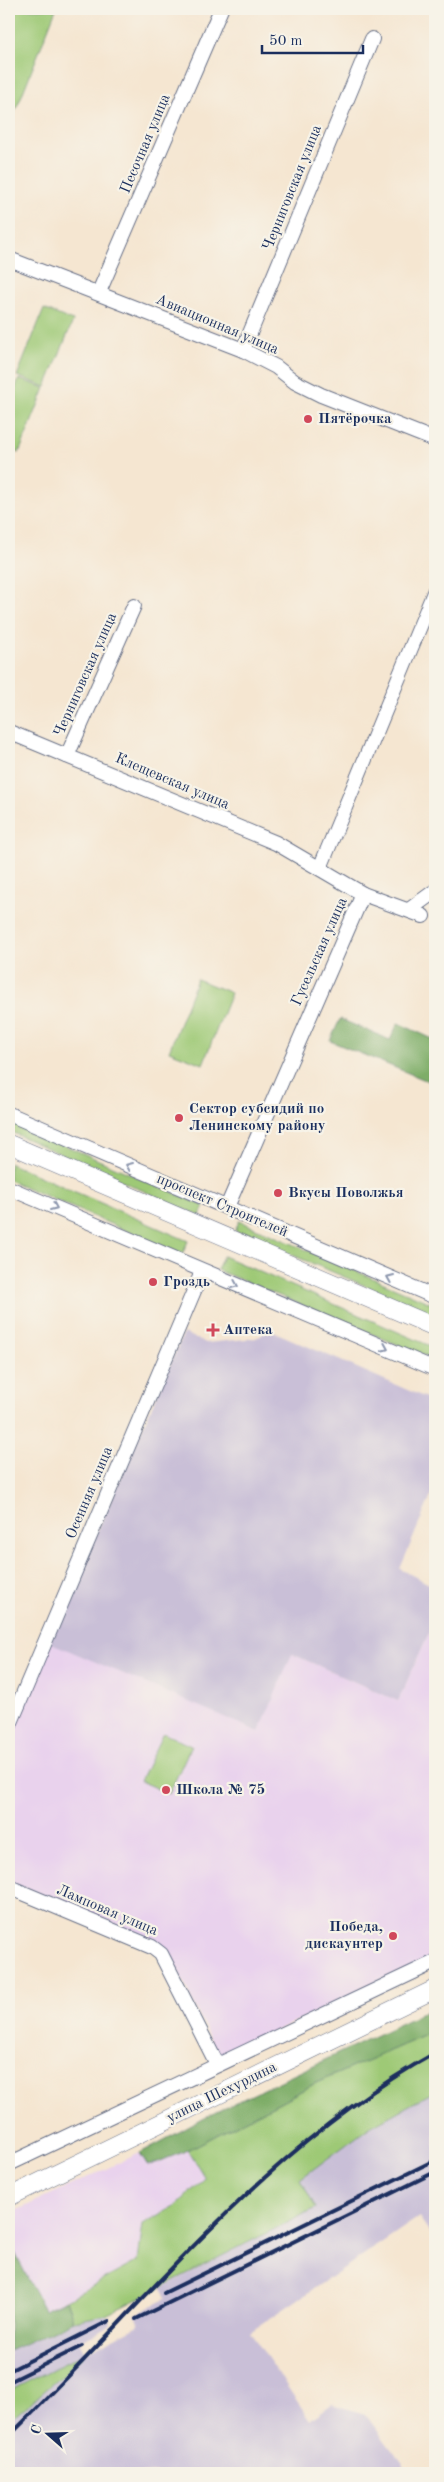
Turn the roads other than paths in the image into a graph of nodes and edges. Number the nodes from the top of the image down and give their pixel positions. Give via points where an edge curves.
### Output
1 (222, 9) edge
2 (372, 39) dead end
3 (9, 259) edge
4 (99, 292) junction
5 (244, 350) junction
6 (435, 440) edge
7 (435, 590) edge
8 (134, 606) dead end
9 (9, 732) edge
10 (67, 756) junction
11 (320, 868) junction
12 (435, 891) edge
13 (363, 894) junction
14 (409, 910) junction
15 (423, 916) dead end
16 (9, 1114) edge
17 (9, 1144) edge
18 (9, 1188) edge
19 (227, 1207) junction
20 (202, 1272) junction
21 (435, 1297) edge
22 (435, 1327) edge
23 (435, 1369) edge
24 (9, 1727) edge
25 (9, 1887) edge
26 (435, 1962) edge
27 (435, 1990) edge
28 (217, 2064) junction
29 (9, 2164) edge
30 (9, 2198) edge

1 - 4 street, Песочная улица
2 - 5 street, Черниговская улица
3 - 4 street, Авиационная улица
4 - 5 street, Авиационная улица
5 - 6 street, Авиационная улица via 321,396
7 - 11 street
8 - 10 street, Черниговская улица
9 - 10 street, Клещевская улица
10 - 11 street, Клещевская улица via 276,843
11 - 13 street, Гусельская улица
12 - 14 street
13 - 14 street
13 - 19 street, Гусельская улица
14 - 15 street
19 -> 16 street, проспект Строителей
17 - 22 main road, проспект Строителей
18 -> 20 street
21 -> 19 street, проспект Строителей
20 -> 23 street
20 - 24 street, Осенняя улица
25 - 28 street, Ламповая улица via 152,1947 161,1954
26 - 28 street
27 - 30 main road, улица Шехурдина
28 - 29 street

